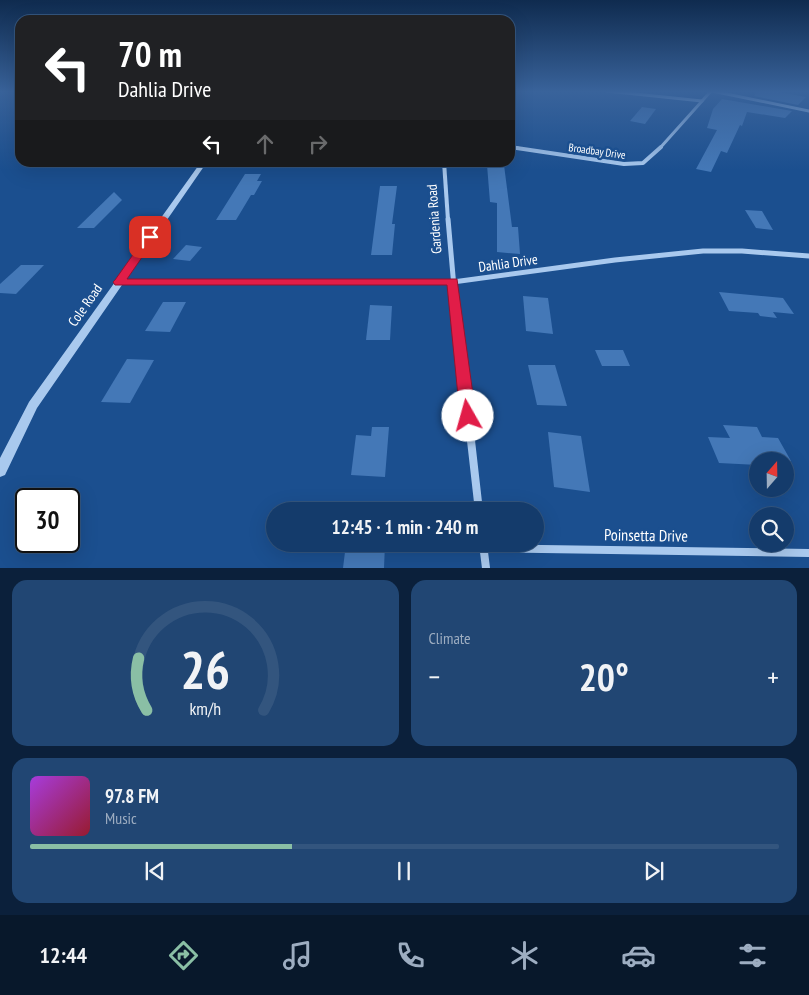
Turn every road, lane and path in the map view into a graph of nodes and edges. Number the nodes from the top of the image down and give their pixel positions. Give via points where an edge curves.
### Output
1 (687, 118) edge
2 (515, 148) edge
3 (200, 167) edge
4 (444, 167) edge
5 (809, 256) edge
6 (119, 282) junction
7 (453, 282) junction
8 (0, 470) edge
9 (478, 502) edge
10 (544, 547) edge
11 (484, 552) edge
12 (809, 553) edge
13 (486, 568) edge

1 - 2 street, Broadbay Drive via 643,163 624,164
3 - 6 street, Cole Road
4 - 7 street, Gardenia Road
5 - 7 street, Dahlia Drive via 703,251
6 - 7 street, Dahlia Drive
6 - 8 street, Cole Road via 33,405
7 - 9 street, Gardenia Road
10 - 12 street, Poinsetta Drive
11 - 13 street

